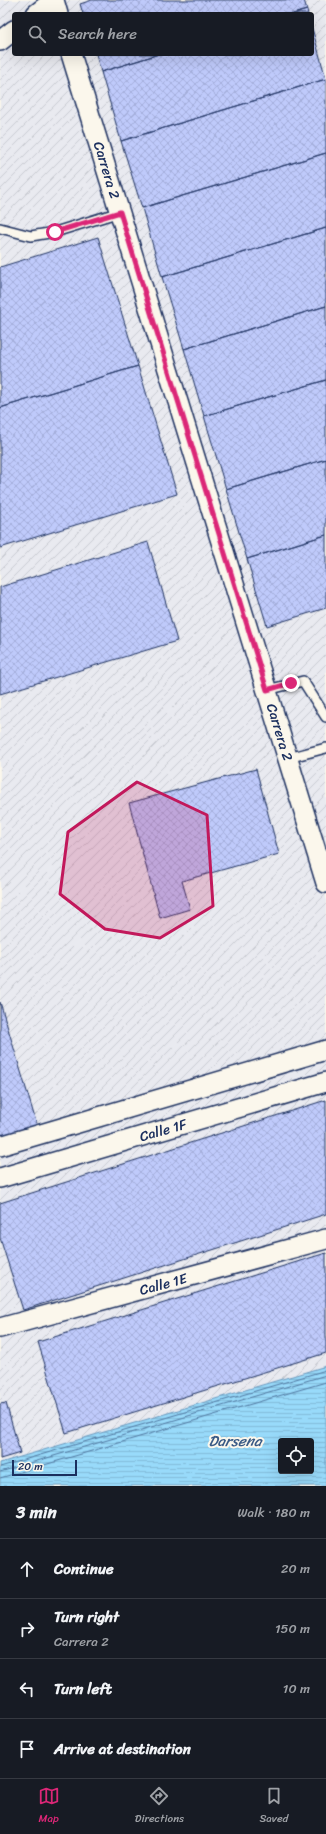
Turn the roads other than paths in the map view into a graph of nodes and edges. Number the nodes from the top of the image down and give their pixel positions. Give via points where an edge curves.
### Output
1 (54, 0) edge
2 (39, 12) edge
3 (57, 12) edge
4 (12, 32) edge
5 (0, 41) edge
6 (72, 56) edge
7 (120, 212) junction
8 (0, 228) edge
9 (267, 690) junction
10 (326, 717) edge
11 (326, 748) edge
12 (288, 758) junction
13 (326, 883) edge
14 (326, 1050) edge
15 (326, 1082) edge
16 (0, 1146) edge
17 (0, 1178) edge
18 (326, 1239) edge
19 (0, 1326) edge

1 - 2 street
1 - 3 street
4 - 5 street
6 - 7 street, Carrera 2
7 - 8 lane via 55,232 31,236
7 - 9 street, Carrera 2
9 - 10 lane via 303,681
9 - 12 street, Carrera 2
11 - 12 lane
12 - 13 street, Carrera 2
14 - 16 street
15 - 17 street, Calle 1F
18 - 19 street, Calle 1E

